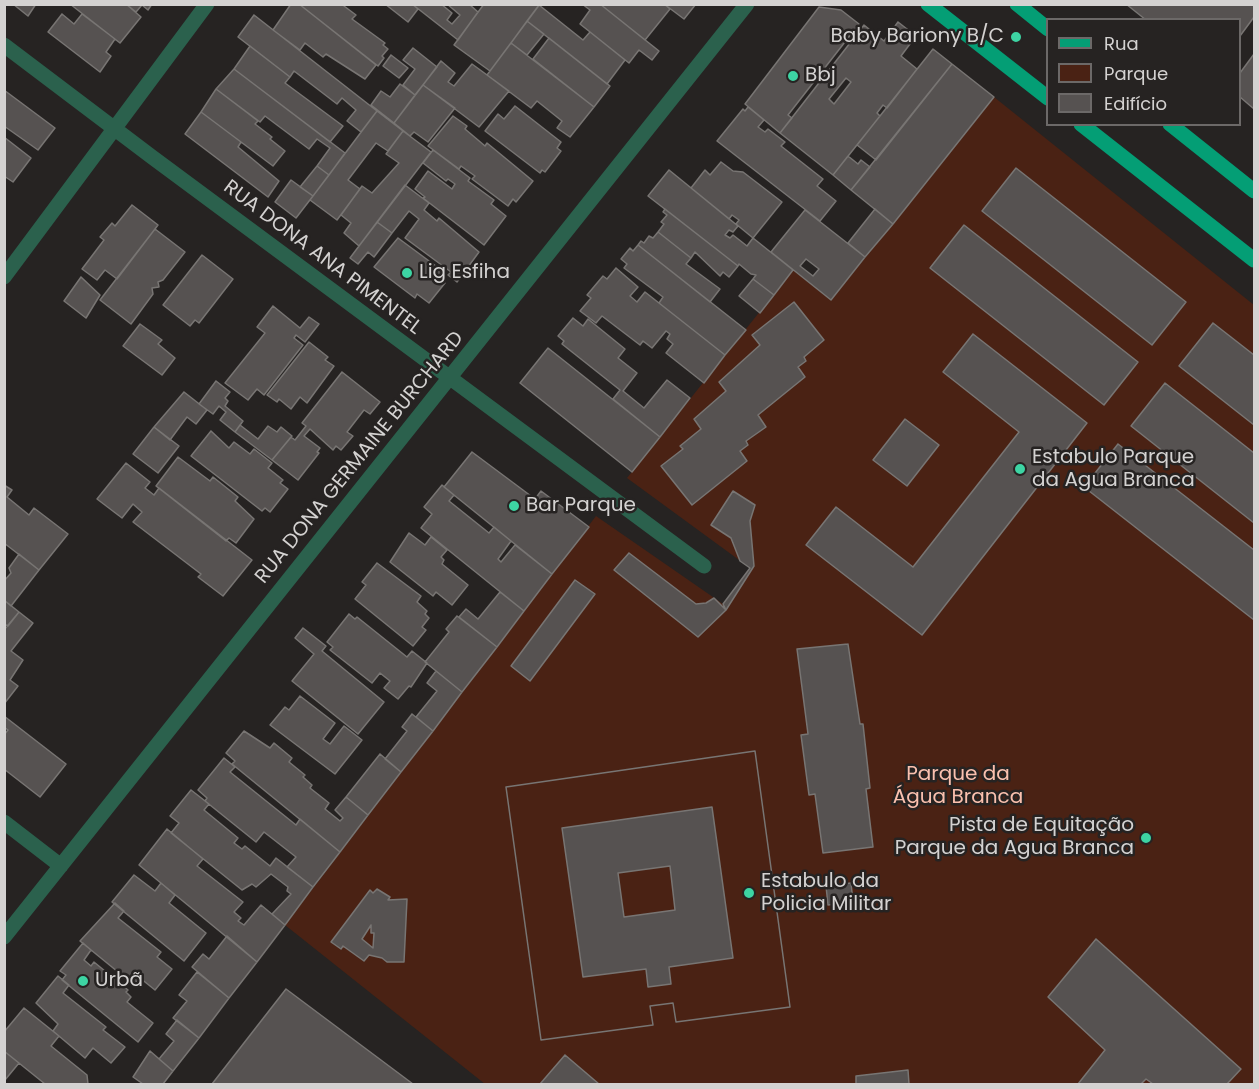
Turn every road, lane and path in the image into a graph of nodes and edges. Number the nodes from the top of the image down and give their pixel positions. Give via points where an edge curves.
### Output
1 (207, 4) edge
2 (747, 4) edge
3 (928, 4) edge
4 (1017, 4) edge
5 (1046, 27) edge
6 (4, 45) edge
7 (1046, 97) edge
8 (1084, 126) edge
9 (1173, 126) edge
10 (114, 129) junction
11 (1254, 191) edge
12 (1254, 260) edge
13 (4, 277) edge
14 (450, 380) junction
15 (704, 566) dead end
16 (4, 822) edge
17 (61, 866) junction
18 (4, 937) edge

1 - 10 street
2 - 14 street, RUA DONA GERMAINE BURCHARD
3 - 7 main road
4 - 5 main road
6 - 10 street, RUA DONA ANA PIMENTEL
8 - 12 main road
9 - 11 main road
10 - 13 street
10 - 14 street, RUA DONA ANA PIMENTEL
14 - 15 street, RUA DONA ANA PIMENTEL
14 - 17 street, RUA DONA GERMAINE BURCHARD
16 - 17 street
17 - 18 street, RUA DONA GERMAINE BURCHARD

